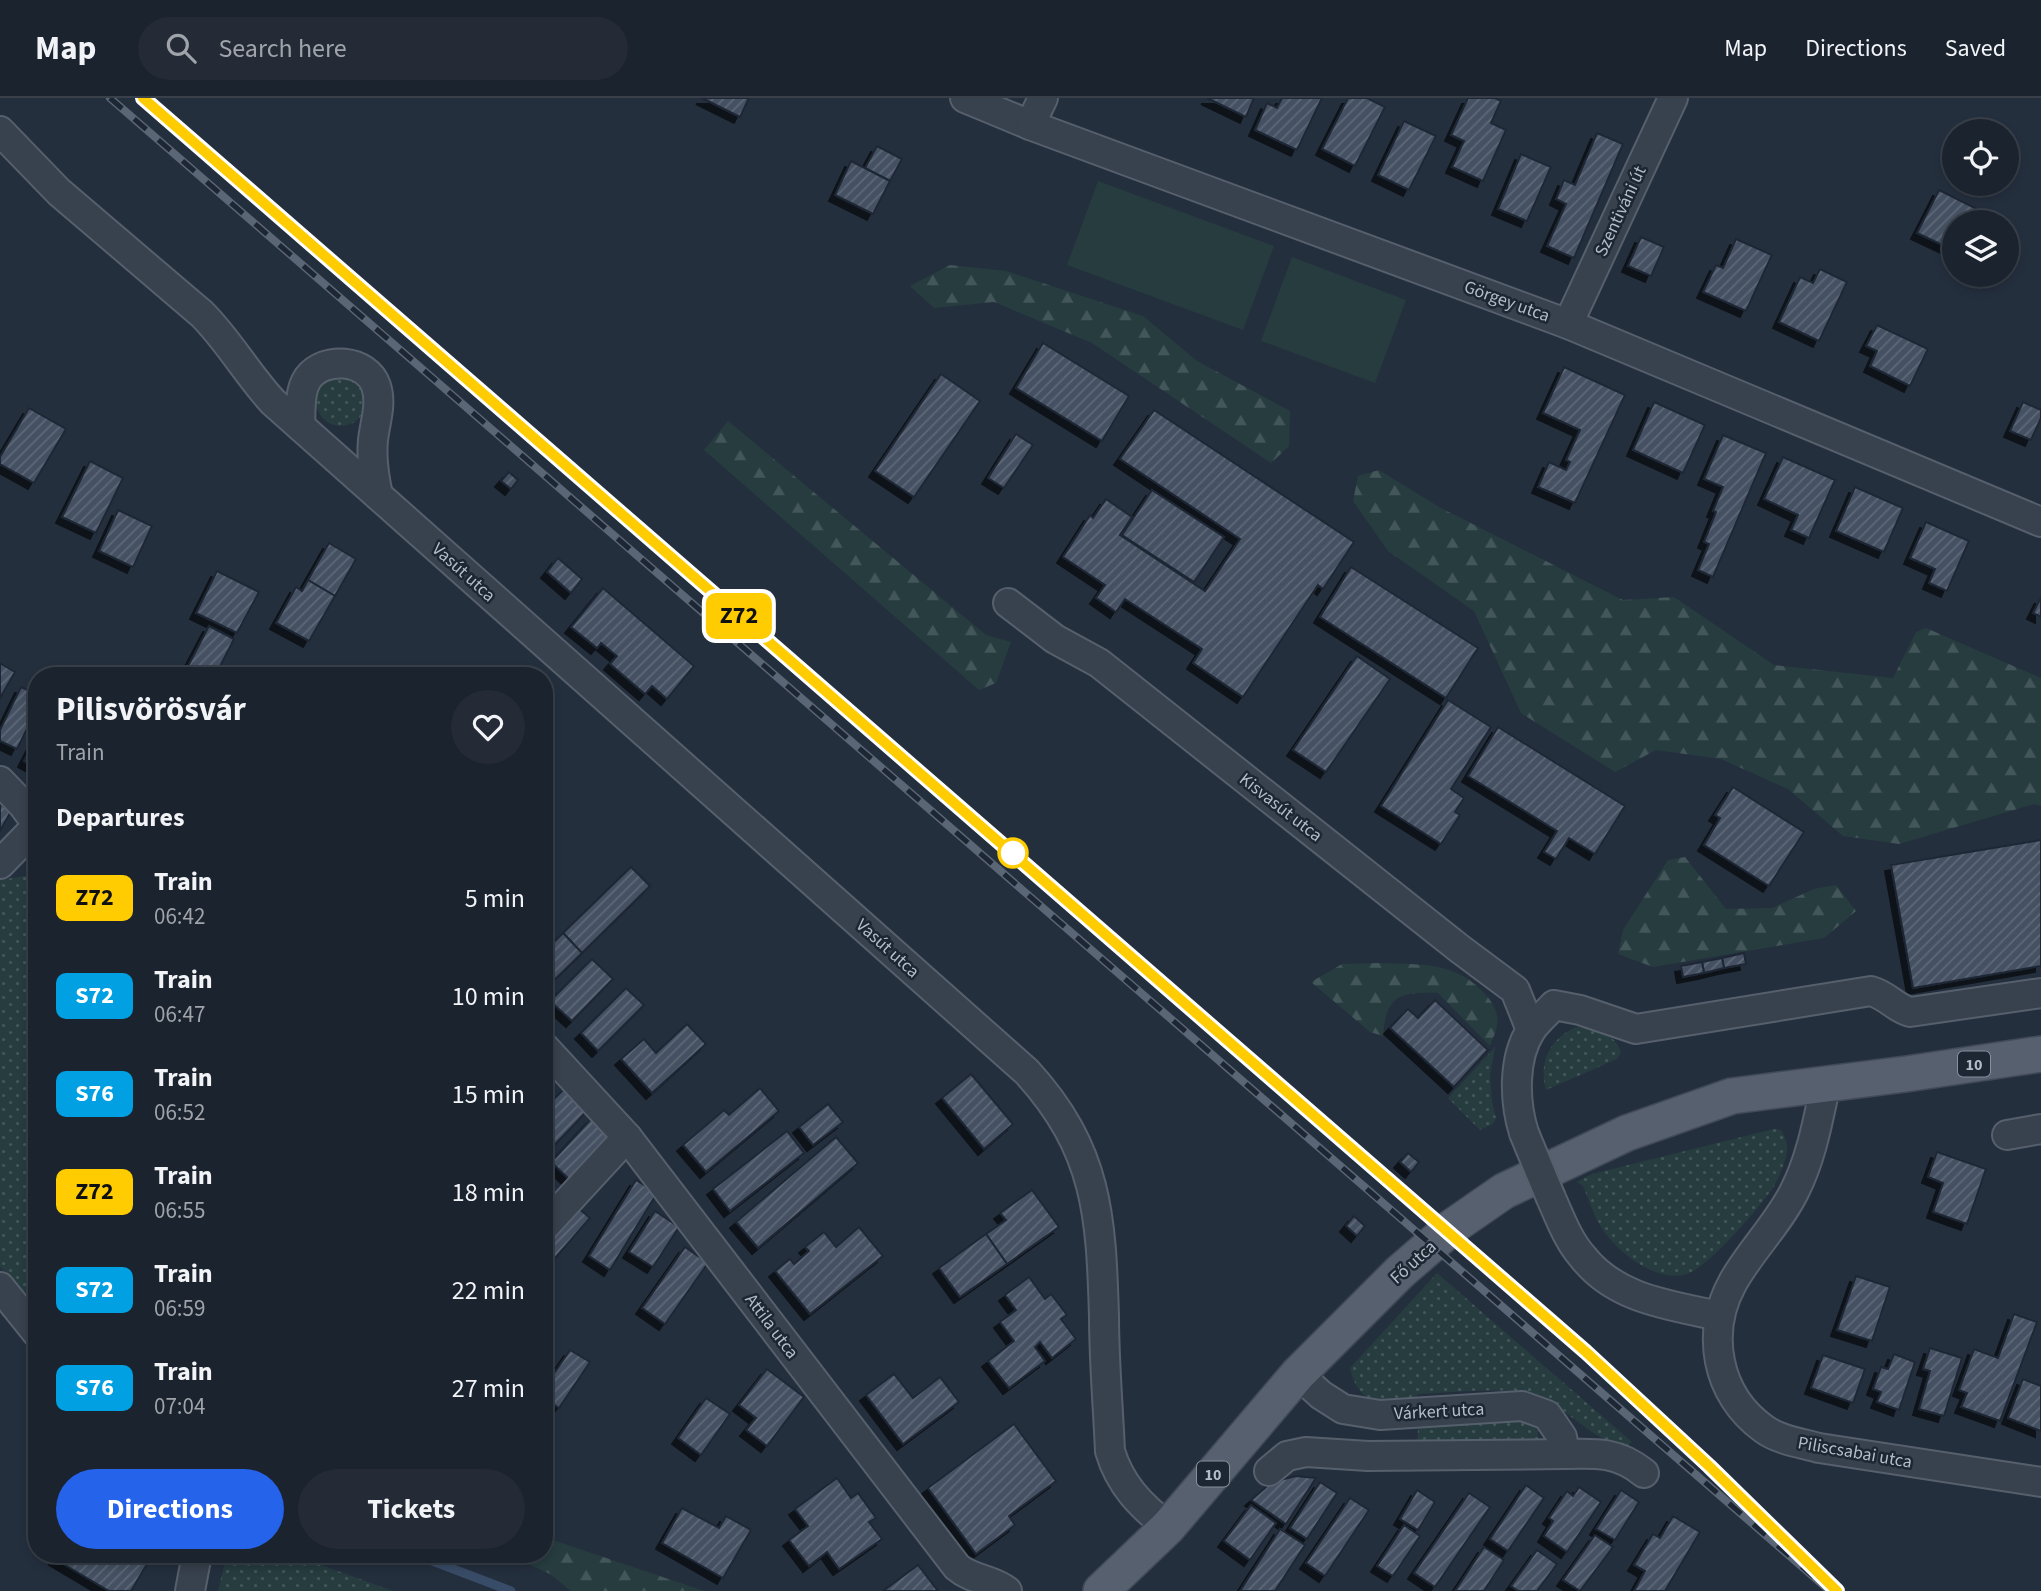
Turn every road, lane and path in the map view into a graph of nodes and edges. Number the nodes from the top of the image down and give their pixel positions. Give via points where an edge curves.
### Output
1 (965, 98) edge
2 (1043, 98) edge
3 (1673, 98) edge
4 (1030, 124) junction
5 (0, 131) edge
6 (1568, 324) junction
7 (300, 426) junction
8 (378, 495) junction
9 (2041, 522) edge
10 (1008, 603) dead end
11 (0, 781) edge
12 (28, 814) edge
13 (28, 834) edge
14 (0, 864) edge
15 (2041, 993) edge
16 (1531, 1030) junction
17 (2041, 1054) edge
18 (553, 1057) edge
19 (1826, 1083) junction
20 (2041, 1129) edge
21 (2007, 1135) dead end
22 (627, 1136) junction
23 (553, 1217) edge
24 (0, 1287) edge
25 (1719, 1316) junction
26 (28, 1322) edge
27 (1298, 1374) junction
28 (1565, 1454) junction
29 (1269, 1471) dead end
30 (1644, 1474) dead end
31 (2041, 1482) edge
32 (1168, 1527) junction
33 (195, 1563) edge
34 (190, 1591) edge
35 (1007, 1591) edge
36 (1101, 1591) edge

1 - 4 street, Görgey utca
2 - 4 street
3 - 6 street, Szentiváni út
4 - 6 street, Görgey utca
5 - 7 street, Vasút utca via 66,198 202,314 261,390
6 - 9 street, Görgey utca
7 - 8 street, Vasút utca
7 - 8 street via 309,376 334,363 365,371 379,398 372,456
8 - 32 street, Vasút utca via 1048,1095 1081,1154 1096,1202 1103,1260 1110,1451 1126,1488
10 - 16 street, Kisvasút utca via 1055,639 1099,663 1515,990
11 - 12 street
13 - 14 street
15 - 16 street via 1910,1012 1871,991 1636,1029 1554,1005
16 - 25 street, bridge via 1521,1057 1517,1106 1551,1198 1580,1255 1601,1277 1627,1293
17 - 19 main road, Fő utca / 10
18 - 22 street, Attila utca
19 - 25 street, Piliscsabai utca via 1814,1141 1794,1192 1732,1283
19 - 27 main road, Fő utca / 10 via 1732,1096 1679,1113 1504,1191 1452,1227 1400,1272
20 - 21 street
22 - 23 street
22 - 35 street, Attila utca via 957,1567 967,1576
24 - 26 street
25 - 31 street, Piliscsabai utca via 1719,1363 1728,1388 1765,1430 1819,1448
27 - 28 street, Várkert utca via 1343,1409 1380,1415 1522,1406 1547,1415 1562,1437
27 - 32 main road, Fő utca / 10
28 - 29 street via 1368,1456 1306,1452 1287,1456
28 - 30 street via 1602,1453 1631,1462
32 - 36 main road, Fő utca / 10
33 - 34 street

